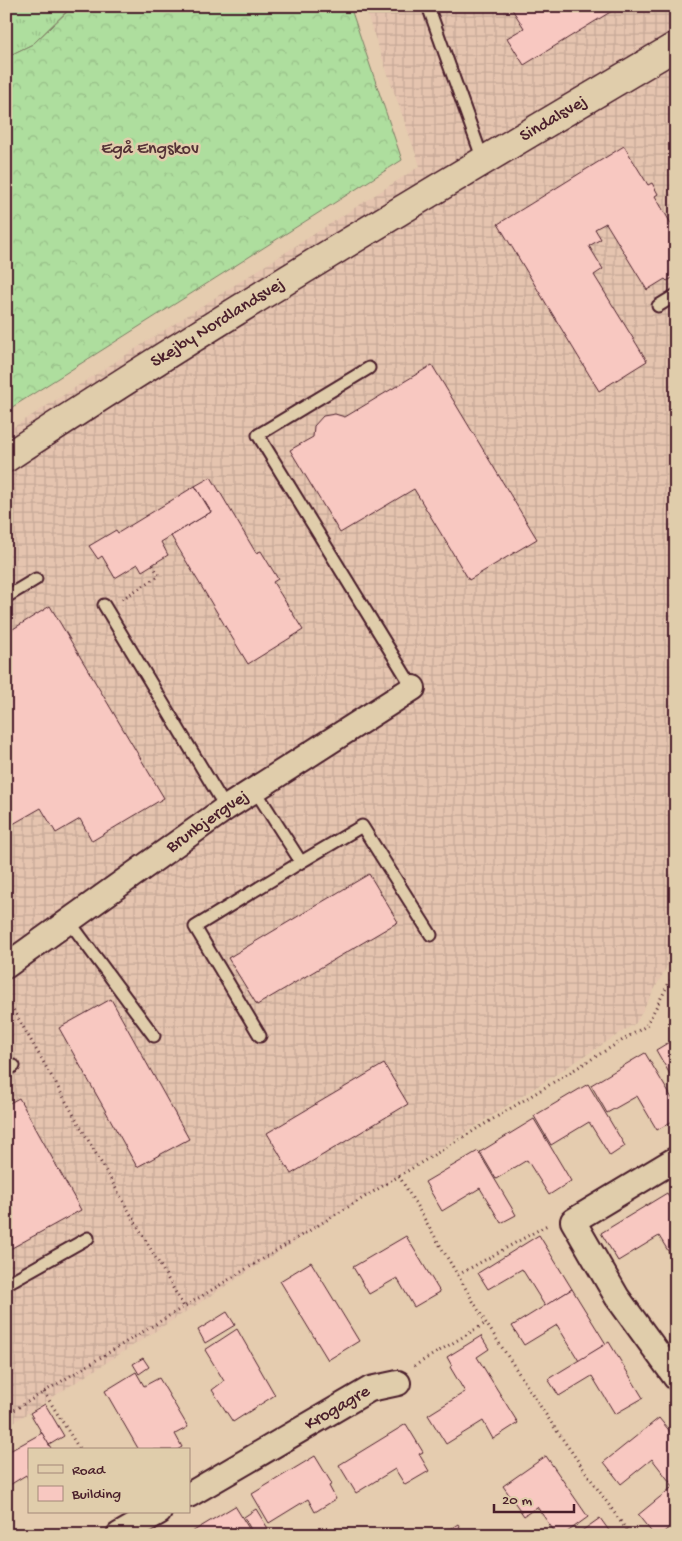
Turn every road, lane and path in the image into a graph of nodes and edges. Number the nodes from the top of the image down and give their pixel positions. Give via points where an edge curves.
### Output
1 (428, 6) edge
2 (676, 46) edge
3 (483, 160) junction
4 (430, 192) joint
5 (676, 295) edge
6 (658, 306) dead end
7 (369, 368) dead end
8 (6, 458) edge
9 (153, 565) dead end
10 (36, 579) dead end
11 (6, 597) edge
12 (105, 607) joint
13 (413, 688) joint
14 (255, 790) junction
15 (226, 808) junction
16 (302, 862) junction
17 (69, 921) junction
18 (431, 935) dead end
19 (6, 966) edge
20 (676, 970) edge
21 (6, 997) edge
22 (154, 1036) dead end
23 (260, 1036) dead end
24 (676, 1159) edge
25 (399, 1176) junction
26 (573, 1221) junction
27 (88, 1238) dead end
28 (458, 1276) junction
29 (6, 1284) edge
30 (184, 1306) junction
31 (486, 1323) junction
32 (676, 1378) edge
33 (398, 1383) joint
34 (44, 1392) junction
35 (6, 1415) edge
36 (79, 1448) edge
37 (190, 1494) edge
38 (156, 1514) edge
39 (119, 1535) edge
40 (630, 1535) edge

1 - 3 lane
2 - 3 street, Sindalsvej
3 - 4 street, Sindalsvej
4 - 8 street, Skejby Nordlandsvej
5 - 6 lane
7 - 13 lane via 258,435
9 - 12 path via 159,576
10 - 11 lane
12 - 15 lane
13 - 14 street, Brunbjergvej
14 - 15 street, Brunbjergvej
14 - 16 lane
15 - 17 street, Brunbjergvej
16 - 18 lane via 362,826
16 - 23 lane via 195,927
17 - 19 street, Brunbjergvej
17 - 22 lane
20 - 25 path via 646,1026
21 - 30 path
24 - 26 street
25 - 28 path
25 - 30 path
26 - 28 path via 557,1219
26 - 32 street via 617,1297
27 - 29 lane
28 - 31 path
30 - 34 path
31 - 33 path via 414,1366
31 - 40 path
33 - 37 street, Krogagre via 370,1389
34 - 35 path
34 - 36 path
38 - 39 street

